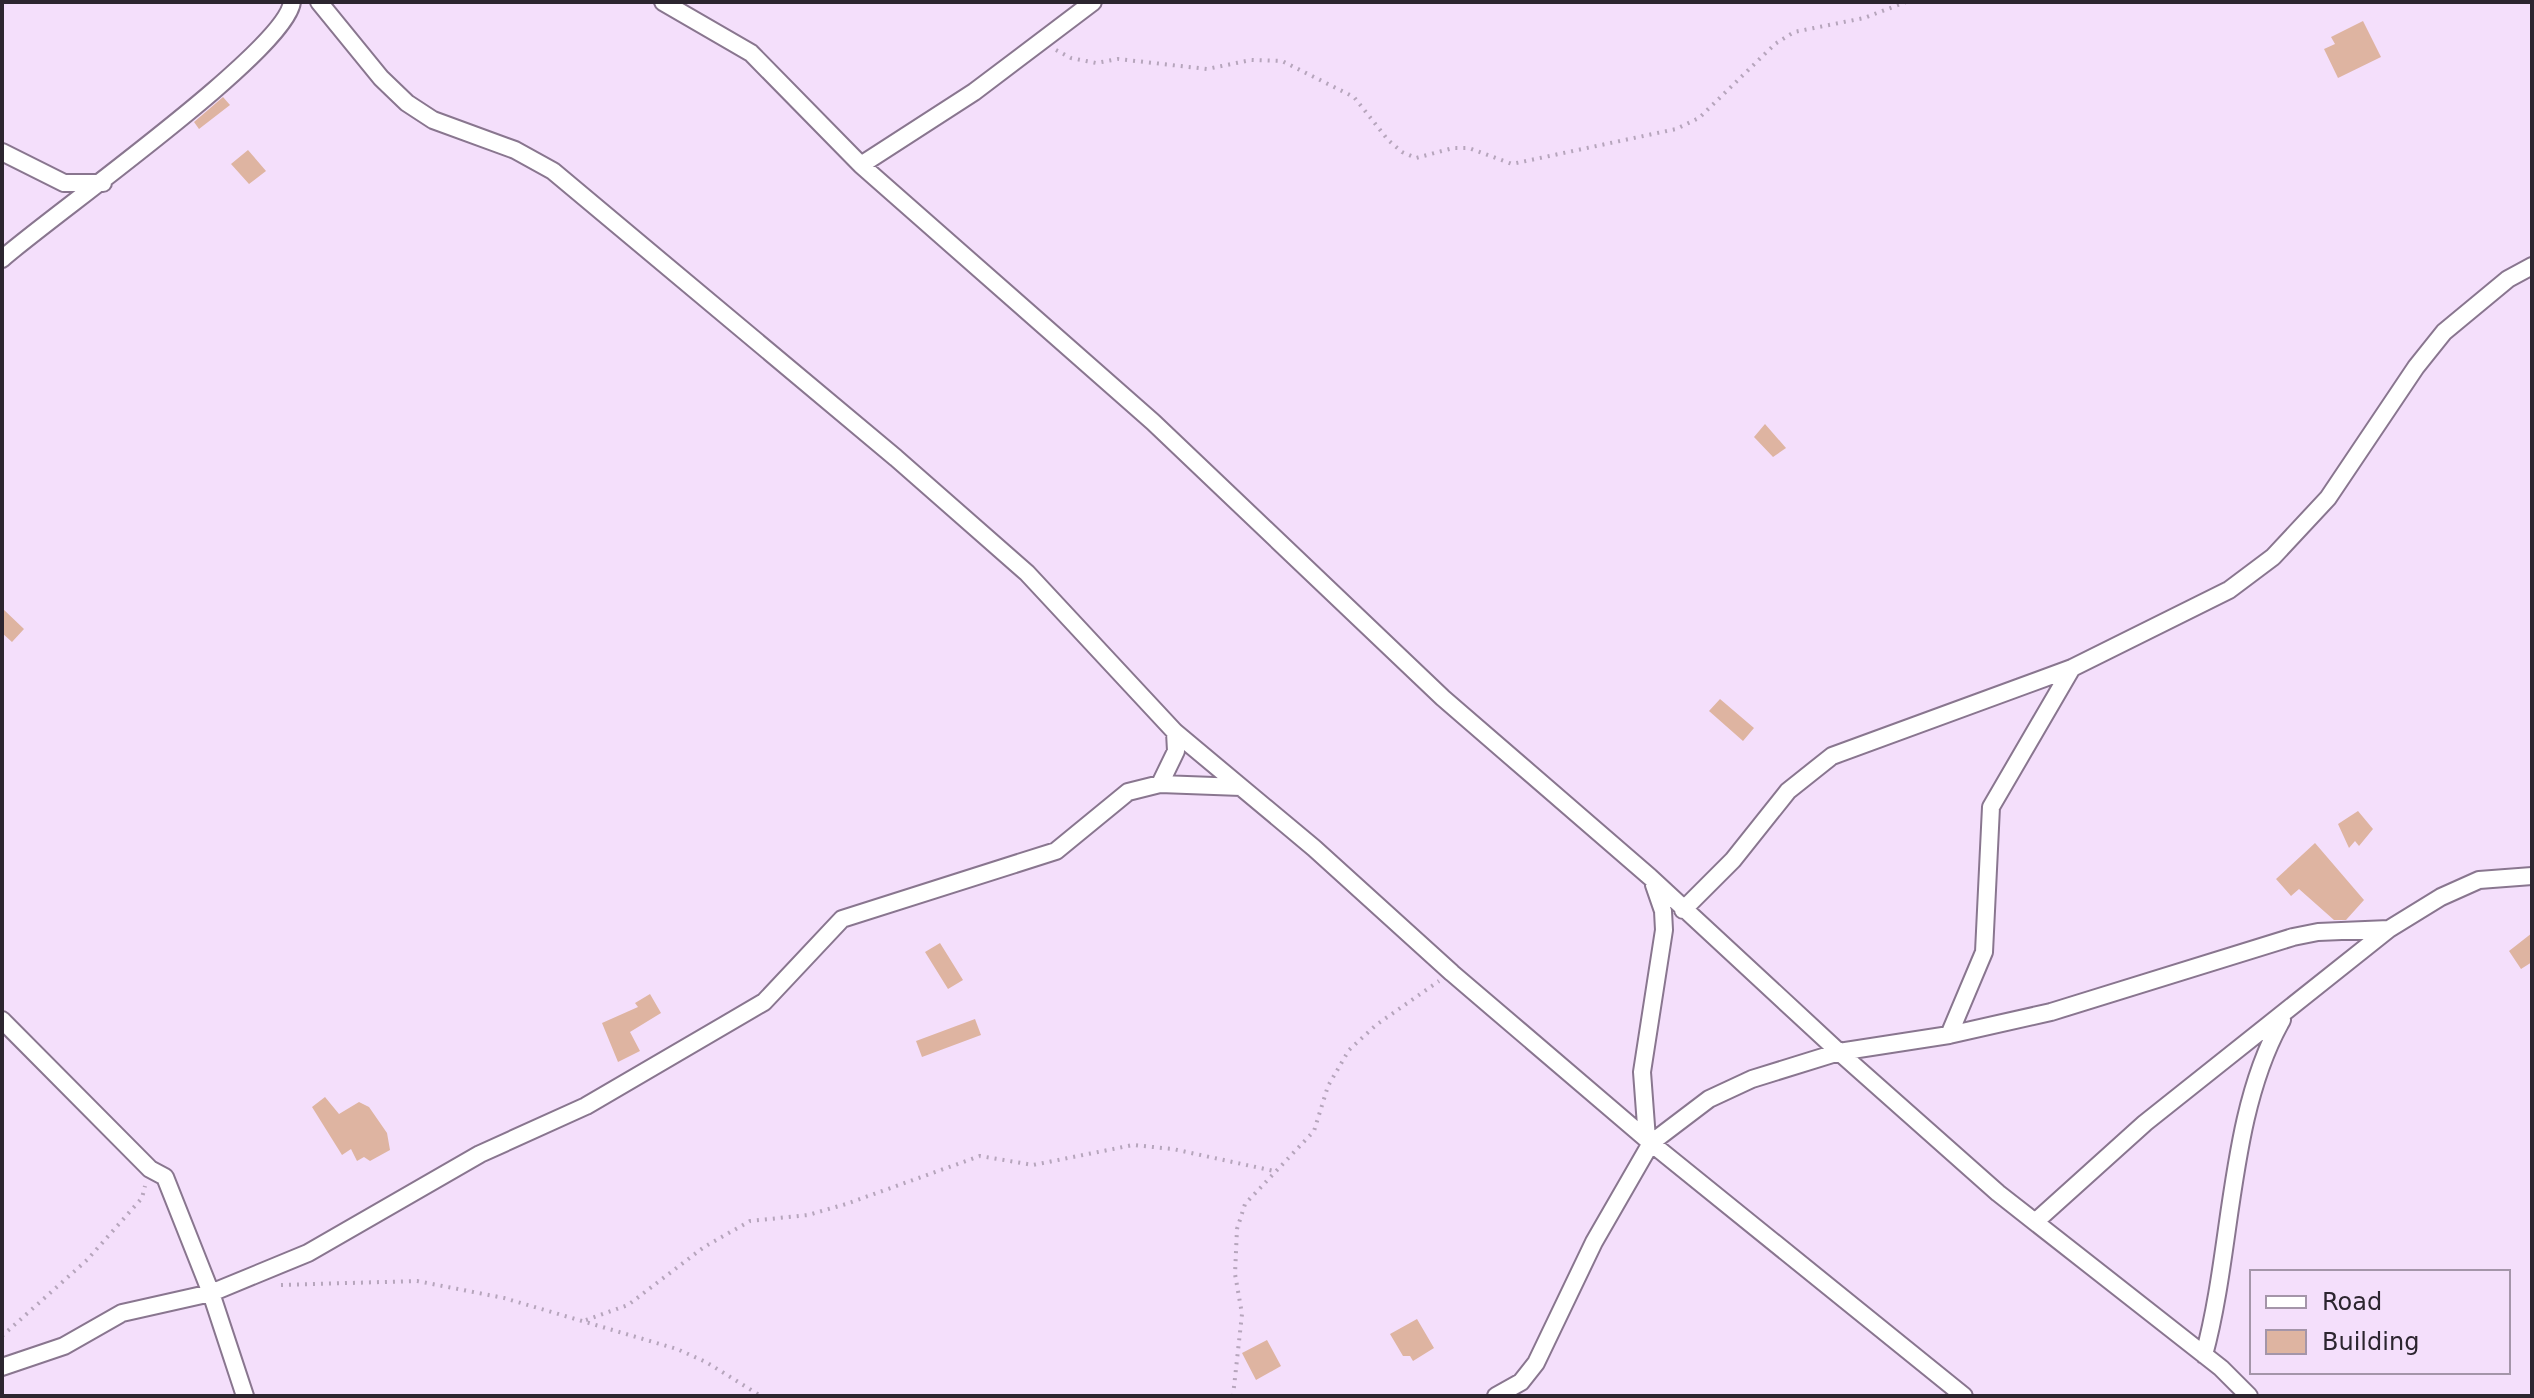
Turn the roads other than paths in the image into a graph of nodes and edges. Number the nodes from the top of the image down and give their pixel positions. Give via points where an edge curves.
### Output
1 (292, 2) edge
2 (319, 2) edge
3 (663, 2) edge
4 (1093, 2) edge
5 (2, 152) edge
6 (861, 165) junction
7 (103, 183) junction
8 (2, 259) edge
9 (2532, 266) edge
10 (2072, 668) junction
11 (1175, 732) junction
12 (1160, 784) junction
13 (1241, 787) junction
14 (2532, 876) edge
15 (1650, 877) junction
16 (1683, 910) junction
17 (2389, 929) junction
18 (2289, 1007) junction
19 (2, 1020) edge
20 (1949, 1035) junction
21 (1839, 1052) junction
22 (1649, 1141) junction
23 (2035, 1222) junction
24 (211, 1293) junction
25 (2204, 1355) junction
26 (2, 1367) edge
27 (245, 1396) edge
28 (1496, 1396) edge
29 (1964, 1396) edge
30 (2249, 1396) edge

1 - 7 street via 283,23 260,47
2 - 11 street via 407,103 433,120 515,150 553,171 896,458 1027,573
3 - 6 street via 751,53
4 - 6 street via 974,92
5 - 7 street via 64,183
6 - 15 street via 1153,422 1443,698
7 - 8 street
9 - 10 street via 2444,332 2328,498 2273,557 2229,590
10 - 16 street via 1817,765
10 - 20 street via 1991,807 1984,952
11 - 12 street via 1176,751
11 - 13 street
12 - 13 street
12 - 24 street via 1128,792 1056,851 842,919 764,1002 586,1106 480,1154 308,1253
13 - 22 street
14 - 17 street via 2479,880
15 - 16 street
15 - 22 street via 1664,930 1642,1072
16 - 21 street
17 - 18 street
17 - 20 street via 2293,937 2051,1012
18 - 23 street via 2145,1123
18 - 25 street via 2271,1038 2248,1109
19 - 24 street via 150,1169 165,1177
20 - 21 street
21 - 22 street via 1727,1089
21 - 23 street
22 - 28 street via 1536,1363 1521,1382
22 - 29 street
23 - 25 street
24 - 26 street via 122,1313 64,1346
24 - 27 street
25 - 30 street

